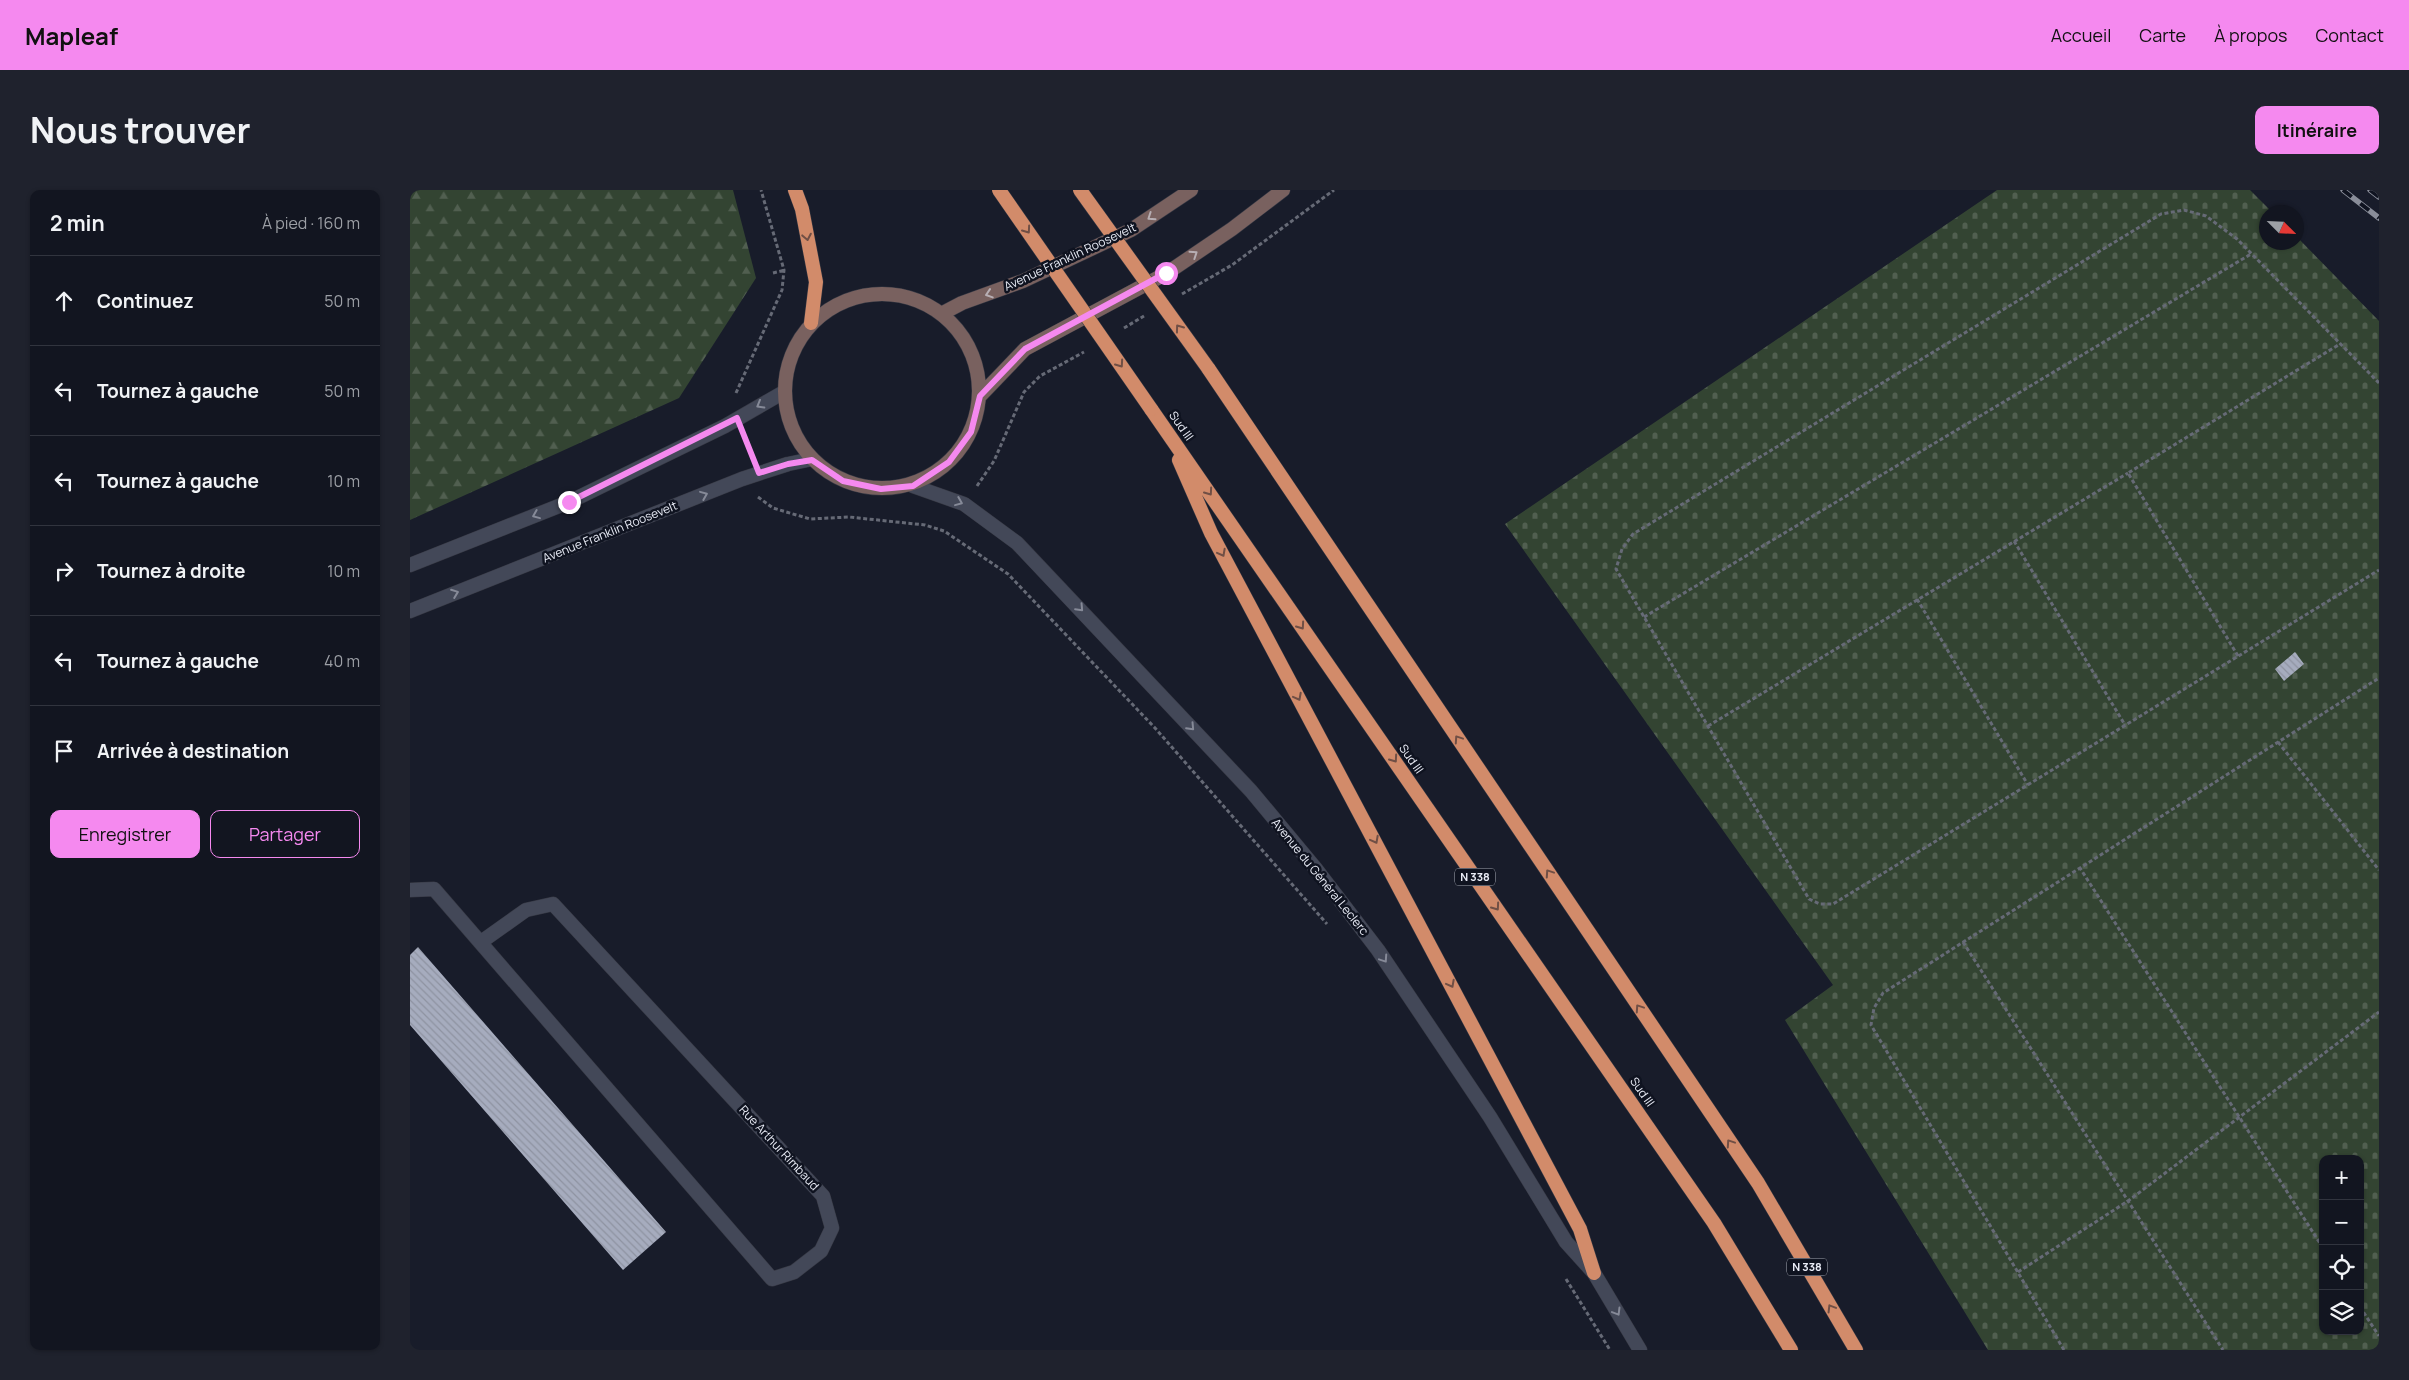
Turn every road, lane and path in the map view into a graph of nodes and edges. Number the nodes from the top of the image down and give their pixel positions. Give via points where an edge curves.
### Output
1 (761, 190) edge
2 (795, 190) edge
3 (999, 190) edge
4 (1080, 190) edge
5 (1191, 190) edge
6 (1283, 190) edge
7 (1334, 190) edge
8 (2251, 254) junction
9 (793, 268) dead end
10 (784, 270) junction
11 (773, 273) dead end
12 (1181, 295) dead end
13 (944, 314) junction
14 (1146, 315) dead end
15 (811, 323) junction
16 (1120, 330) dead end
17 (2340, 344) junction
18 (1086, 350) dead end
19 (2379, 383) edge
20 (784, 392) junction
21 (980, 396) junction
22 (737, 418) junction
23 (1166, 429) junction
24 (812, 460) junction
25 (759, 473) junction
26 (2128, 473) junction
27 (913, 486) junction
28 (972, 493) dead end
29 (2014, 541) junction
30 (410, 565) edge
31 (2379, 570) edge
32 (1917, 600) junction
33 (410, 611) edge
34 (1644, 617) junction
35 (2238, 656) junction
36 (2379, 678) edge
37 (2124, 725) junction
38 (1708, 726) junction
39 (2278, 742) junction
40 (2028, 785) junction
41 (2080, 868) junction
42 (2379, 870) edge
43 (410, 890) edge
44 (1329, 927) dead end
45 (481, 942) junction
46 (1963, 942) junction
47 (2379, 1012) edge
48 (2240, 1119) junction
49 (2128, 1201) junction
50 (2321, 1245) edge
51 (2018, 1272) junction
52 (1594, 1273) junction
53 (1562, 1274) dead end
54 (2364, 1313) edge
55 (2379, 1324) edge
56 (2374, 1328) junction
57 (2379, 1336) edge
58 (1610, 1350) edge
59 (1640, 1350) edge
60 (1790, 1350) edge
61 (1856, 1350) edge
62 (2064, 1350) edge
63 (2223, 1350) edge

1 - 10 path
2 -> 15 highway via 802,209 816,282
3 -> 23 highway, Sud III / N 338, bridge
61 -> 4 highway, N 338, bridge via 1758,1183 1208,368
5 -> 13 main road, Avenue Franklin Roosevelt via 1131,230 1022,281 962,303
21 -> 6 main road via 1025,349 1166,273
7 - 12 path via 1232,265
8 - 17 path
8 - 34 path
8 - 34 path via 2206,216 2184,210 2161,214 1633,534 1622,549 1616,569
9 - 10 path
10 - 11 path
10 - 22 path via 782,290 734,399
13 - 15 main road via 913,297 879,292 846,299
13 - 21 main road via 960,330 972,350 979,372
14 - 16 path
15 - 20 main road via 799,339 788,364
17 - 19 path
17 - 26 path
18 - 28 path via 1040,376 1024,392 994,461
20 -> 22 street
20 - 24 main road via 791,428
21 - 27 main road via 971,432 949,462
22 - 25 path
22 -> 30 street via 569,502
23 -> 52 highway via 1211,533 1580,1230
23 -> 60 highway, Sud III / N 338 via 1714,1223
24 - 25 street, Avenue Franklin Roosevelt
24 - 27 main road via 843,481 881,489
33 -> 25 street, Avenue Franklin Roosevelt
25 - 44 path via 756,495 773,508 810,519 850,517 944,531 1008,574 1154,728
26 - 29 path
26 - 35 path
27 -> 52 street, Avenue du Général Leclerc via 964,504 1017,543 1250,791 1378,950 1490,1116 1566,1242
29 - 32 path
29 - 37 path
31 - 35 path
32 - 38 path
32 - 40 path
34 - 38 path
35 - 37 path
36 - 39 path
37 - 40 path
38 - 40 path via 1809,899 1820,904 1833,904
39 - 41 path
39 - 42 path
41 - 46 path
41 - 48 path
43 - 45 street, Rue Arthur Rimbaud via 434,889
45 - 45 street, Rue Arthur Rimbaud via 772,1279 794,1272 821,1251 832,1228 823,1196 553,904 526,910
46 - 49 path
46 - 51 path via 1883,993 1874,1008 1871,1025
47 - 48 path
48 - 49 path
48 - 50 path
49 - 51 path
49 - 63 path
51 - 62 path
52 -> 59 street, Avenue du Général Leclerc
53 - 58 path
54 - 56 path
55 - 56 path
56 - 57 path

